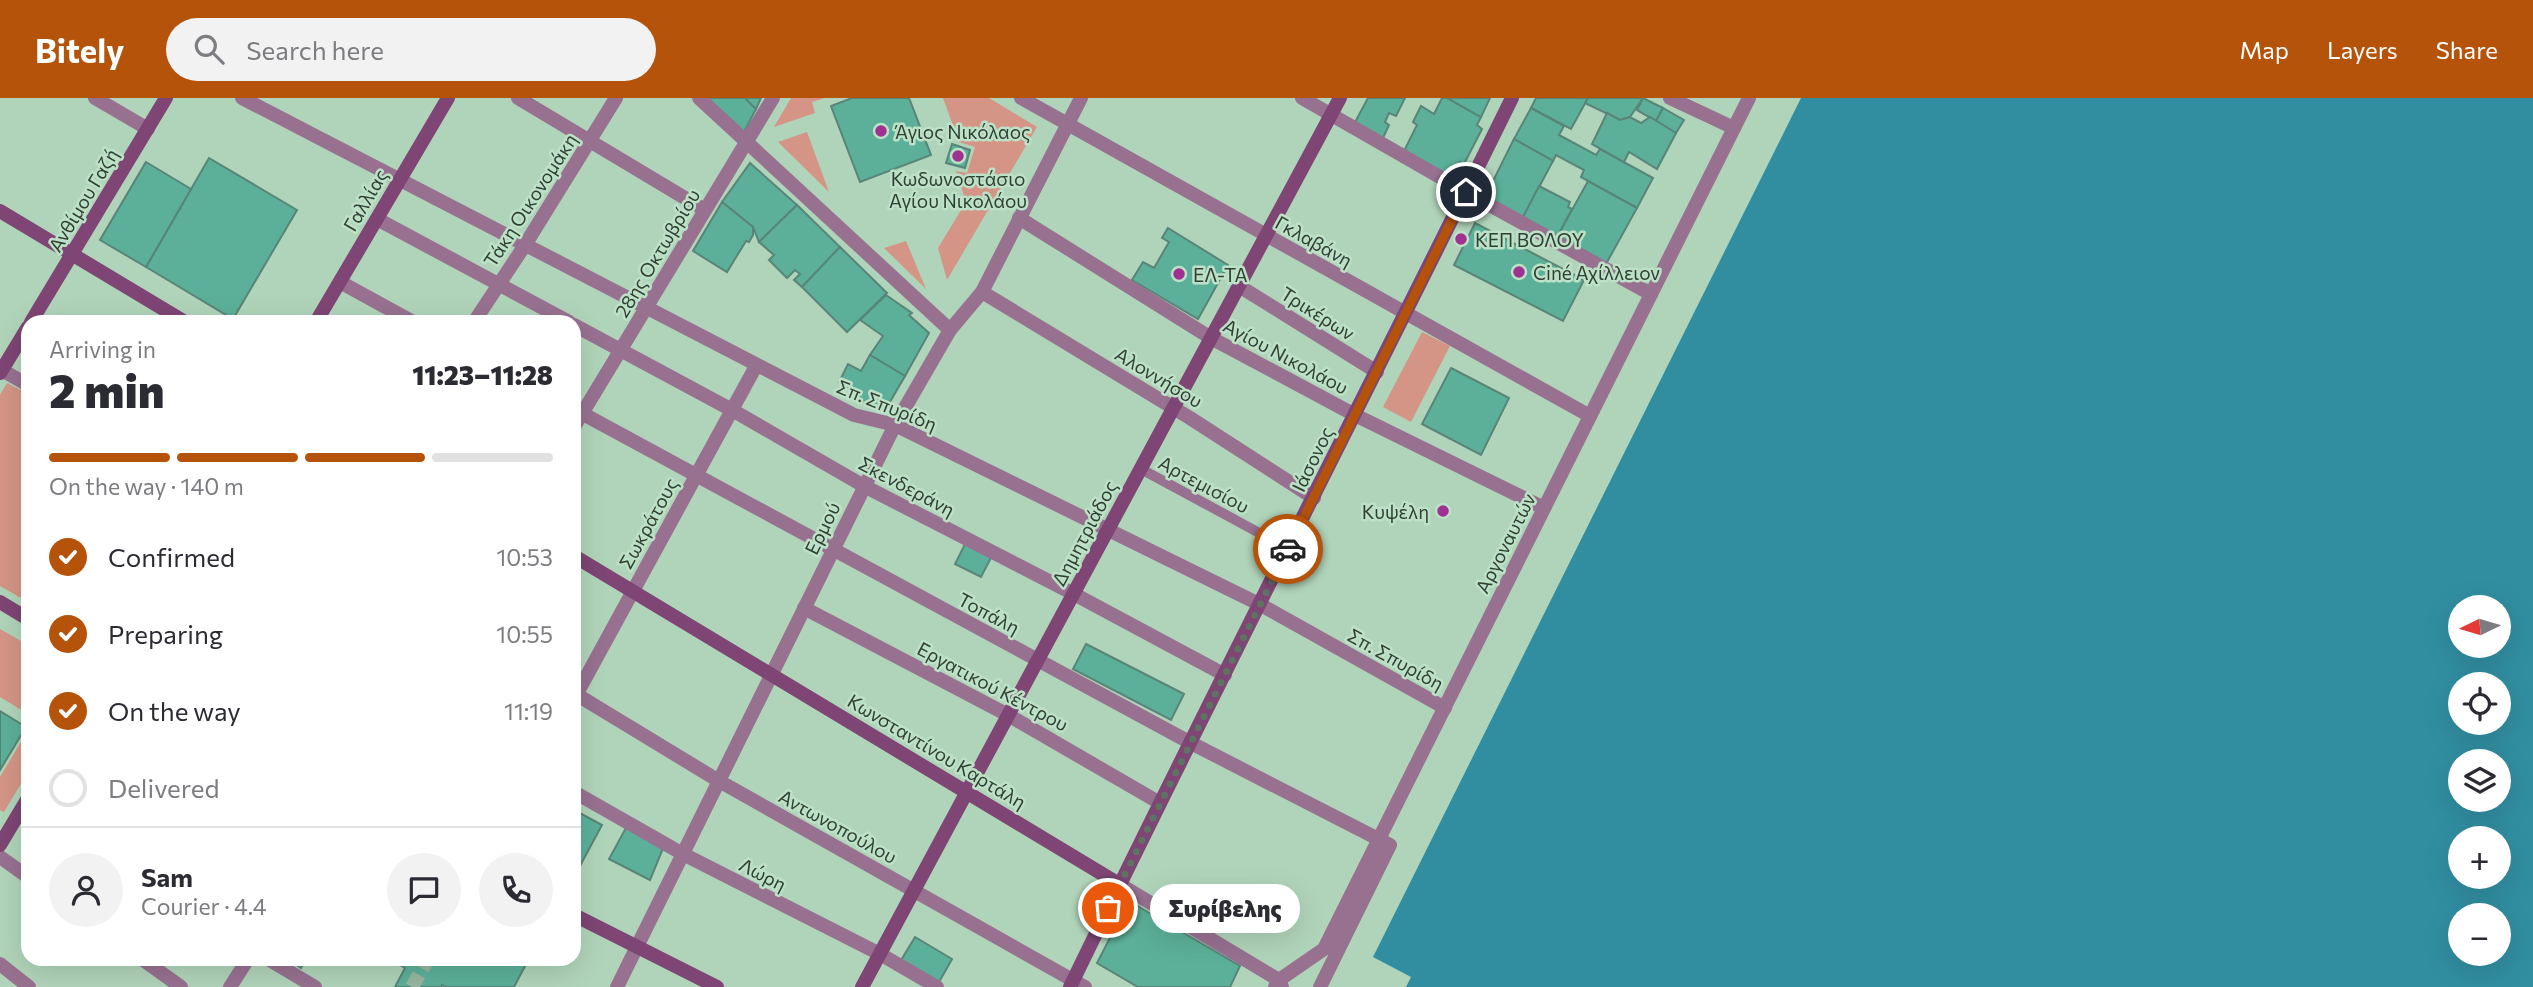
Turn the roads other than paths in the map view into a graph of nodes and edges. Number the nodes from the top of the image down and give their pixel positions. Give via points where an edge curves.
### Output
1 (95, 98) edge
2 (166, 98) edge
3 (242, 98) edge
4 (448, 98) edge
5 (518, 98) edge
6 (616, 98) edge
7 (699, 98) edge
8 (773, 98) edge
9 (1021, 98) edge
10 (1081, 98) edge
11 (1303, 98) edge
12 (1340, 98) edge
13 (1512, 98) edge
14 (1670, 98) edge
15 (1749, 98) edge
16 (1331, 114) junction
17 (1068, 124) junction
18 (1734, 128) junction
19 (148, 129) junction
20 (590, 142) junction
21 (747, 142) junction
22 (399, 180) junction
23 (1466, 192) junction
24 (705, 210) junction
25 (0, 211) edge
26 (1019, 218) junction
27 (377, 219) junction
28 (1266, 236) junction
29 (525, 245) junction
30 (73, 254) junction
31 (340, 282) junction
32 (499, 284) junction
33 (1239, 286) junction
34 (982, 292) junction
35 (1651, 294) junction
36 (646, 309) junction
37 (1405, 314) junction
38 (35, 315) edge
39 (173, 315) edge
40 (320, 315) edge
41 (400, 315) edge
42 (479, 315) edge
43 (556, 315) edge
44 (581, 329) edge
45 (950, 330) junction
46 (21, 338) edge
47 (1211, 338) junction
48 (622, 351) junction
49 (756, 366) junction
50 (0, 371) edge
51 (1377, 372) junction
52 (21, 381) edge
53 (581, 408) edge
54 (1173, 408) junction
55 (732, 410) junction
56 (581, 414) edge
57 (1356, 415) junction
58 (1590, 416) junction
59 (895, 425) junction
60 (1140, 469) junction
61 (696, 476) junction
62 (864, 486) junction
63 (1314, 498) junction
64 (1544, 508) junction
65 (1109, 528) junction
66 (1289, 549) junction
67 (832, 551) junction
68 (581, 560) edge
69 (633, 591) junction
70 (1074, 594) junction
71 (0, 602) edge
72 (1261, 605) junction
73 (804, 608) junction
74 (21, 615) edge
75 (1037, 661) junction
76 (772, 674) junction
77 (1225, 675) junction
78 (581, 685) edge
79 (581, 700) edge
80 (1444, 708) junction
81 (1009, 715) junction
82 (1191, 743) junction
83 (719, 781) junction
84 (967, 792) junction
85 (581, 796) edge
86 (1160, 803) junction
87 (21, 809) edge
88 (5, 826) edge
89 (1384, 842) junction
90 (0, 845) edge
91 (682, 855) junction
92 (0, 858) edge
93 (21, 872) edge
94 (1119, 884) junction
95 (914, 891) junction
96 (581, 918) edge
97 (637, 946) junction
98 (880, 954) junction
99 (0, 964) edge
100 (152, 966) edge
101 (244, 966) edge
102 (280, 966) edge
103 (1076, 985) edge
104 (1279, 985) edge
105 (29, 987) edge
106 (181, 987) edge
107 (230, 987) edge
108 (315, 987) edge
109 (617, 987) edge
110 (717, 987) edge
111 (862, 987) edge
112 (937, 987) edge
113 (1320, 987) edge

1 - 19 street
2 - 19 main road, Ανθίμου Γαζή
3 - 22 street, Σπ. Σπυρίδη
4 - 22 main road, Γαλλίας
5 - 20 street
6 - 20 street, Τάκη Οικονομάκη
7 - 21 street
8 - 21 street, 28ης Οκτωβρίου
9 - 17 street, Γκλαβάνη
10 - 17 street, Ερμού
11 - 16 street
12 - 16 main road, Δημητριάδος
13 - 23 main road, Ιάσονος
14 - 18 street
15 - 18 street, Αργοναυτών
16 - 23 street
16 - 28 main road, Δημητριάδος
17 - 26 street, Ερμού
17 - 28 street, Γκλαβάνη
18 - 35 street, Αργοναυτών
19 - 30 main road, Ανθίμου Γαζή
20 - 24 street
20 - 29 street, Τάκη Οικονομάκη
21 - 24 street, 28ης Οκτωβρίου
21 - 45 street
22 - 27 main road, Γαλλίας
22 - 29 street, Σπ. Σπυρίδη
23 - 35 street
23 - 37 main road, Ιάσονος
24 - 36 street, 28ης Οκτωβρίου
25 - 30 main road
26 - 34 street, Ερμού
26 - 47 street, Αγίου Νικολάου
27 - 31 main road, Γαλλίας
27 - 32 street
28 - 33 main road, Δημητριάδος
28 - 37 street, Γκλαβάνη
29 - 32 street, Τάκη Οικονομάκη
29 - 36 street, Σπ. Σπυρίδη
30 - 38 main road, Ανθίμου Γαζή
30 - 39 main road
31 - 40 main road, Γαλλίας
31 - 41 street
32 - 42 street, Τάκη Οικονομάκη
32 - 43 street
33 - 47 main road, Δημητριάδος
33 - 51 street, Τρικέρων
34 - 45 street, Ερμού
34 - 54 street, Αλοννήσου
35 - 58 street, Αργοναυτών
36 - 48 street, 28ης Οκτωβρίου
36 - 49 street, Σπ. Σπυρίδη
37 - 51 main road, Ιάσονος
37 - 58 street, Γκλαβάνη
44 - 48 street, Σκενδεράνη
45 - 59 street, Ερμού
46 - 50 main road
47 - 54 main road, Δημητριάδος
47 - 57 street, Αγίου Νικολάου
48 - 53 street, 28ης Οκτωβρίου
48 - 55 street, Σκενδεράνη
49 - 55 street, Σωκράτους
49 - 59 street, Σπ. Σπυρίδη via 854,415
50 - 52 street
51 - 57 main road, Ιάσονος
54 - 60 main road, Δημητριάδος
54 - 63 street, Αλοννήσου
55 - 61 street, Σωκράτους
55 - 62 street, Σκενδεράνη
56 - 61 street, Τοπάλη
57 - 63 main road, Ιάσονος
57 - 64 street, Αγίου Νικολάου
58 - 64 street, Αργοναυτών
59 - 62 street, Ερμού
59 - 65 street, Σπ. Σπυρίδη
60 - 65 main road, Δημητριάδος
60 - 66 lane, Αρτεμισίου
61 - 67 street, Τοπάλη
61 - 69 street, Σωκράτους
62 - 67 street, Ερμού
62 - 70 street, Σκενδεράνη
63 - 66 main road, Ιάσονος
64 - 80 street, Αργοναυτών
65 - 70 main road, Δημητριάδος
65 - 72 street, Σπ. Σπυρίδη
66 - 72 main road, Ιάσονος
67 - 73 street, Ερμού
67 - 75 street, Τοπάλη
68 - 69 main road, Κωνσταντίνου Καρτάλη
69 - 76 main road, Κωνσταντίνου Καρτάλη
69 - 78 street, Σωκράτους
70 - 75 main road, Δημητριάδος
70 - 77 street, Σκενδεράνη
71 - 74 main road
72 - 77 main road, Ιάσονος
72 - 80 street, Σπ. Σπυρίδη
73 - 76 street, Ερμού
73 - 81 street, Εργατικού Κέντρου
75 - 81 main road, Δημητριάδος
75 - 82 street, Τοπάλη
76 - 83 street, Ερμού
76 - 84 main road, Κωνσταντίνου Καρτάλη
77 - 82 main road, Ιάσονος
79 - 83 street, Αντωνοπούλου
80 - 89 street, Αργοναυτών
81 - 84 main road, Δημητριάδος
81 - 86 street, Εργατικού Κέντρου
82 - 86 main road, Ιάσονος
82 - 89 street, Τοπάλη
83 - 91 street, Ερμού
83 - 95 street, Αντωνοπούλου
84 - 94 main road, Κωνσταντίνου Καρτάλη
84 - 95 main road, Δημητριάδος
85 - 91 street, Λώρη
86 - 94 main road, Ιάσονος
87 - 88 main road
88 - 90 main road
89 - 104 street, Αργοναυτών via 1324,949
89 - 113 street, Αργοναυτών
91 - 97 street, Ερμού
91 - 98 street, Λώρη
92 - 93 street
94 - 103 main road, Ιάσονος
94 - 104 street, Κωνσταντίνου Καρτάλη
95 - 98 main road, Δημητριάδος
95 - 103 street, Αντωνοπούλου
96 - 97 main road
97 - 109 street, Ερμού
97 - 110 main road
98 - 111 main road, Δημητριάδος
98 - 112 street, Λώρη
99 - 105 street
100 - 106 street
101 - 107 street
102 - 108 street

